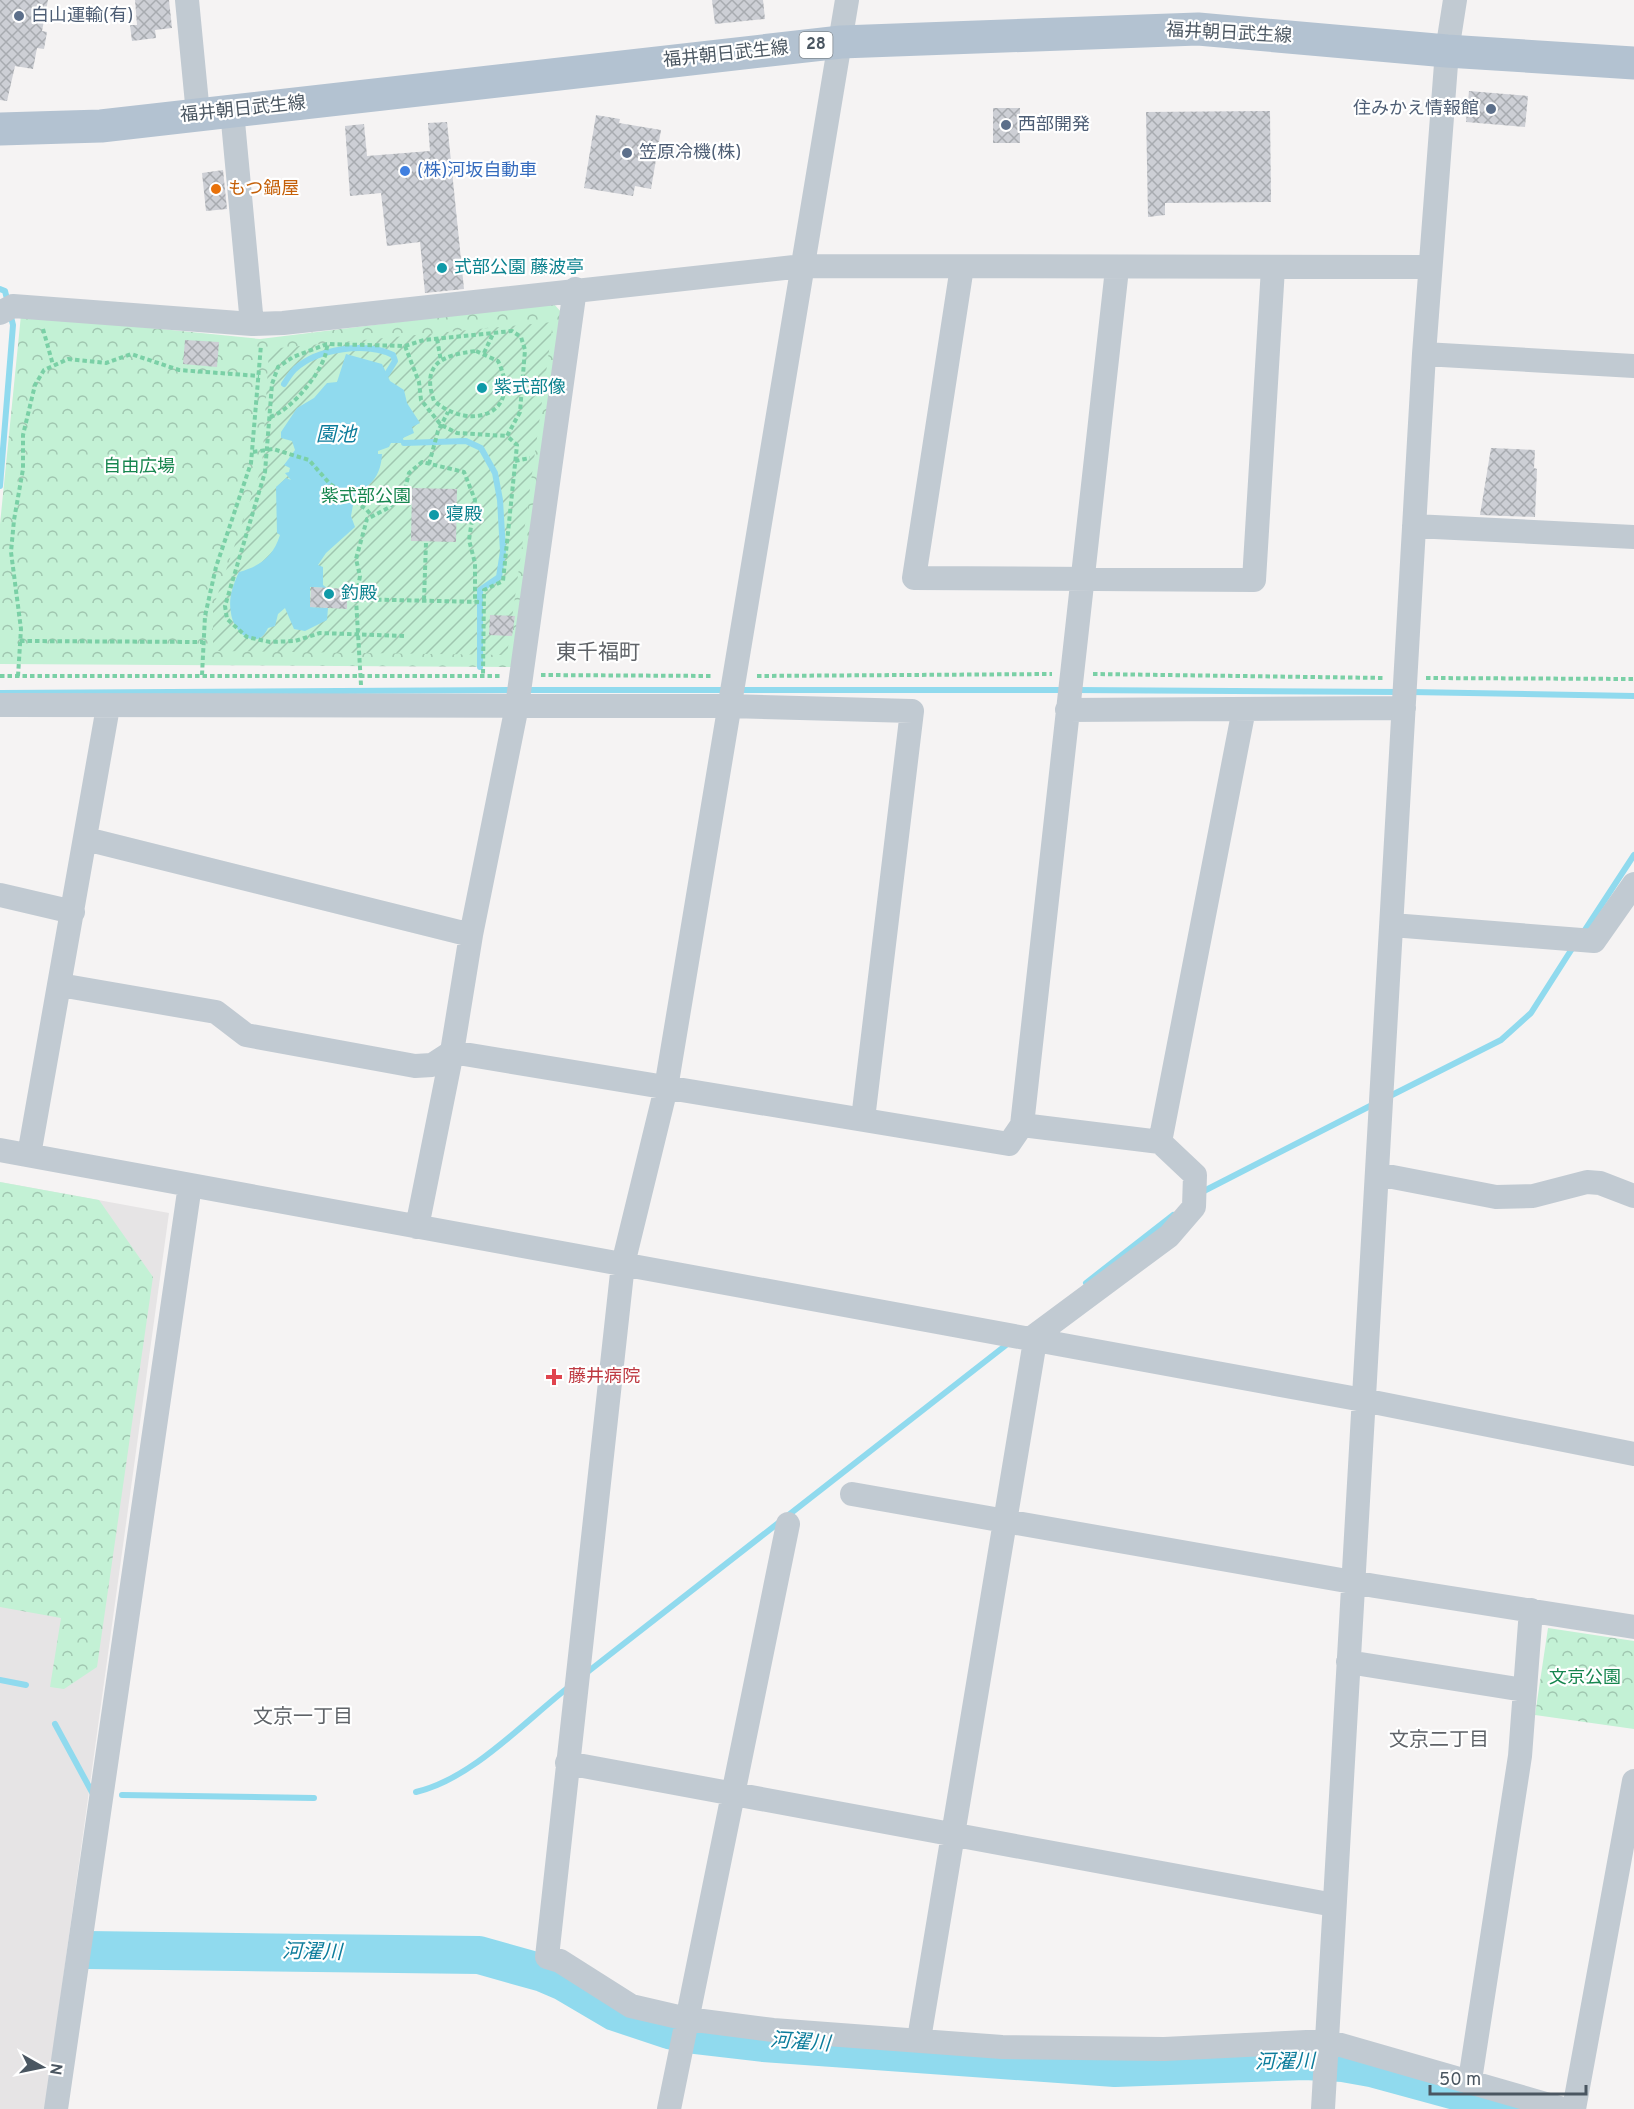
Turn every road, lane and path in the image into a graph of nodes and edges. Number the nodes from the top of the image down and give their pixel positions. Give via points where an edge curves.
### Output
1 (187, 0) edge
2 (847, 0) edge
3 (1455, 0) edge
4 (841, 42) junction
5 (1448, 51) junction
6 (1634, 63) edge
7 (232, 111) junction
8 (198, 114) junction
9 (0, 129) edge
10 (803, 266) junction
11 (962, 267) junction
12 (1429, 267) junction
13 (1273, 268) junction
14 (1117, 269) junction
15 (575, 289) junction
16 (37, 308) junction
17 (0, 313) edge
18 (257, 324) junction
19 (494, 333) junction
20 (437, 339) junction
21 (327, 344) junction
22 (405, 346) junction
23 (484, 353) junction
24 (1424, 354) junction
25 (441, 362) junction
26 (53, 365) junction
27 (1634, 366) edge
28 (259, 376) junction
29 (429, 379) junction
30 (419, 382) junction
31 (448, 412) junction
32 (270, 417) junction
33 (441, 425) junction
34 (507, 435) junction
35 (267, 450) junction
36 (253, 452) junction
37 (429, 464) junction
38 (372, 516) junction
39 (1414, 526) junction
40 (1634, 537) edge
41 (426, 542) dead end
42 (1082, 581) junction
43 (347, 599) dead end
44 (356, 599) junction
45 (424, 600) junction
46 (475, 602) junction
47 (482, 602) junction
48 (358, 636) junction
49 (404, 636) dead end
50 (20, 641) junction
51 (203, 642) junction
52 (1071, 674) junction
53 (202, 675) junction
54 (361, 675) junction
55 (521, 675) junction
56 (0, 676) edge
57 (18, 676) junction
58 (483, 676) junction
59 (734, 676) junction
60 (1406, 678) junction
61 (1634, 679) edge
62 (0, 705) edge
63 (517, 706) junction
64 (729, 706) junction
65 (108, 707) junction
66 (360, 707) junction
67 (1404, 708) junction
68 (1244, 709) junction
69 (1067, 710) junction
70 (86, 839) junction
71 (1634, 884) edge
72 (0, 895) edge
73 (73, 912) junction
74 (1392, 925) junction
75 (471, 935) junction
76 (60, 985) junction
77 (452, 1052) junction
78 (666, 1088) junction
79 (863, 1119) junction
80 (1022, 1125) junction
81 (1160, 1142) junction
82 (0, 1150) edge
83 (29, 1155) junction
84 (1377, 1174) junction
85 (190, 1185) junction
86 (1634, 1196) edge
87 (417, 1227) junction
88 (623, 1264) junction
89 (1032, 1341) junction
90 (1363, 1400) junction
91 (1634, 1454) edge
92 (852, 1494) dead end
93 (1007, 1520) junction
94 (788, 1524) dead end
95 (1353, 1582) junction
96 (1531, 1610) junction
97 (1634, 1627) edge
98 (1348, 1662) junction
99 (1524, 1690) junction
100 (567, 1763) junction
101 (1634, 1781) edge
102 (733, 1795) junction
103 (954, 1836) junction
104 (1334, 1905) junction
105 (687, 2019) junction
106 (919, 2039) junction
107 (1327, 2041) junction
108 (1470, 2080) junction
109 (56, 2109) edge
110 (669, 2109) edge
111 (1323, 2109) edge
112 (1563, 2109) edge
113 (1574, 2109) edge

1 - 8 street
2 - 4 street
3 - 5 street
4 - 5 main road, 福井朝日武生線 / 28 via 1198,29
4 - 7 main road, 福井朝日武生線 / 28
4 - 10 street
5 - 6 main road, 福井朝日武生線 / 28
5 - 12 street
7 - 8 main road, 福井朝日武生線 / 28
7 - 18 street
8 - 9 main road, 福井朝日武生線 / 28 via 101,126
10 - 11 street
10 - 15 street
10 - 59 street
11 - 14 street
11 - 42 street via 914,578
12 - 13 street
12 - 24 street
13 - 14 street
13 - 42 street via 1254,580
14 - 42 street
15 - 18 street
15 - 55 street
16 - 17 street via 13,306
16 - 18 street
16 - 26 path
18 - 28 path
19 - 20 path
19 - 23 path
19 - 34 path via 512,331 520,337 525,350 520,412
20 - 22 path
20 - 25 path
21 - 22 path
21 - 32 path via 327,355 300,395
21 - 32 path via 278,367 272,384
22 - 30 path
23 - 25 path via 462,353
23 - 31 path via 498,361 504,374 505,389 499,404 484,417
24 - 27 street
24 - 39 street
25 - 29 path via 432,369
26 - 28 path via 68,359 106,363 131,354 179,370
26 - 50 path via 44,370 34,385 23,435 23,469 11,552
28 - 36 path
29 - 30 path
29 - 31 path via 434,401
30 - 33 path via 422,400
31 - 33 path
32 - 35 path
33 - 34 path via 457,433
33 - 37 path
34 - 47 path via 517,445 507,559 503,581 484,590
35 - 36 path
35 - 38 path via 309,460 330,484
35 - 48 path via 265,472 225,606 227,619 247,637 270,642 296,641 320,633
36 - 51 path via 216,567
37 - 38 path via 415,466 405,489 390,507
37 - 46 path via 464,472 476,500 469,540 475,563
38 - 44 path via 367,519 356,559 360,576
39 - 40 street
39 - 60 street
41 - 45 path
42 - 52 street
43 - 44 path
44 - 45 path
44 - 48 path
45 - 46 path
46 - 47 path
47 - 58 path
48 - 49 path
48 - 54 path
50 - 51 path
50 - 57 path
51 - 53 path
52 - 59 path
52 - 60 path
52 - 69 street
53 - 54 path
53 - 57 path
54 - 58 path
54 - 66 path
55 - 58 path
55 - 59 path
55 - 63 street
56 - 57 path
59 - 64 street
60 - 61 path
60 - 67 street
62 - 65 street
63 - 64 street
63 - 66 street
63 - 75 street
64 - 78 street
64 - 79 street via 912,711
65 - 66 street
65 - 70 street
67 - 68 street
67 - 74 street
68 - 69 street
68 - 81 street
69 - 80 street
70 - 73 street
70 - 75 street
71 - 74 street via 1594,941
72 - 73 street
73 - 76 street
74 - 84 street
75 - 77 street
76 - 77 street via 216,1012 246,1035 415,1066 432,1065
76 - 83 street
77 - 78 street
77 - 87 street
78 - 79 street
78 - 88 street
79 - 80 street via 1009,1144
80 - 81 street
81 - 89 street via 1196,1175 1194,1207 1169,1236
82 - 83 street
83 - 85 street
84 - 86 street via 1496,1197 1533,1196 1587,1182
84 - 90 street
85 - 87 street
85 - 109 street
87 - 88 street
88 - 89 street
88 - 100 street
89 - 90 street
89 - 93 street
90 - 91 street
90 - 95 street
92 - 93 street
93 - 95 street
93 - 103 street
94 - 102 street
95 - 96 street
95 - 98 street
96 - 97 street
96 - 99 street
98 - 99 street
98 - 104 street
99 - 108 street via 1520,1756
100 - 102 street
100 - 105 street via 547,1957 560,1961 631,2006
101 - 113 street
102 - 103 street
102 - 105 street
103 - 104 street
103 - 106 street
104 - 107 street
105 - 106 street via 773,2030
105 - 110 street
106 - 107 street via 1002,2047 1117,2050
107 - 108 street
107 - 111 street
108 - 112 street

